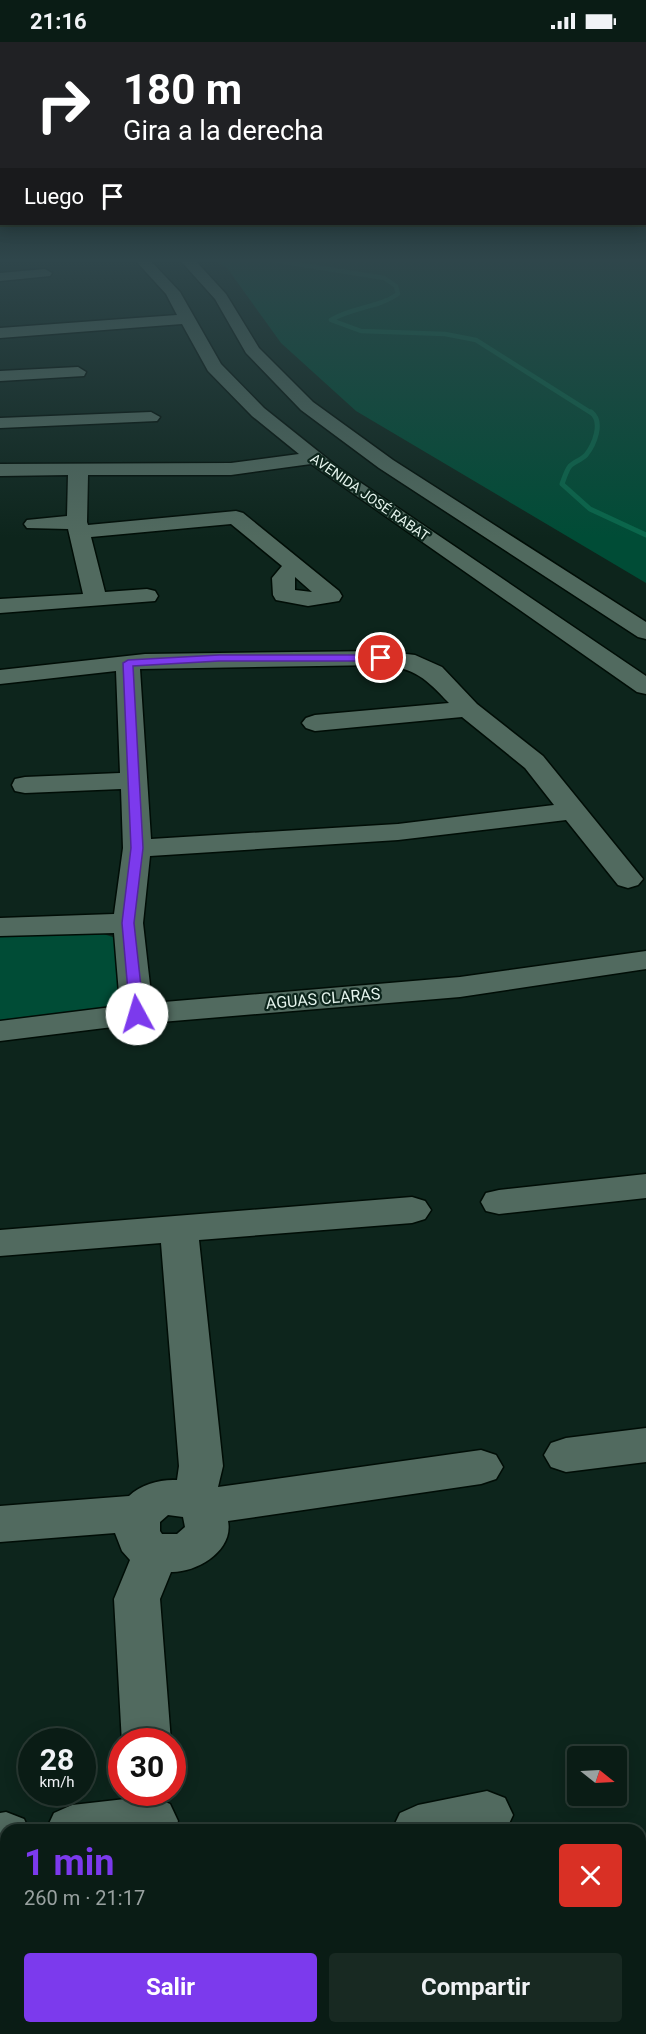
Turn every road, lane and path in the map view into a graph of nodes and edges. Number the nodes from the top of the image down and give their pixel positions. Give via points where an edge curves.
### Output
1 (203, 352) joint
2 (242, 352) edge
3 (254, 352) edge
4 (78, 372) dead end
5 (0, 376) edge
6 (151, 417) dead end
7 (0, 423) edge
8 (308, 453) junction
9 (386, 464) junction
10 (0, 470) edge
11 (78, 471) junction
12 (332, 472) junction
13 (34, 524) dead end
14 (80, 527) junction
15 (294, 565) dead end
16 (147, 596) dead end
17 (96, 600) junction
18 (0, 606) edge
19 (646, 632) edge
20 (128, 663) junction
21 (0, 677) edge
22 (646, 687) edge
23 (468, 709) junction
24 (315, 723) dead end
25 (133, 780) junction
26 (25, 785) dead end
27 (573, 811) junction
28 (137, 848) junction
29 (628, 879) dead end
30 (128, 923) junction
31 (0, 927) edge
32 (646, 960) edge
33 (137, 1014) junction
34 (0, 1032) edge
35 (646, 1186) edge
36 (499, 1202) dead end
37 (412, 1210) dead end
38 (179, 1231) junction
39 (0, 1243) edge
40 (646, 1445) edge
41 (566, 1455) dead end
42 (481, 1467) dead end
43 (196, 1502) junction
44 (0, 1524) edge
45 (147, 1533) junction
46 (145, 1728) edge
47 (151, 1815) edge
48 (487, 1815) dead end
49 (104, 1824) edge
50 (446, 1824) edge

1 - 2 street
1 - 8 street, AVENIDA JOSÉ RABAT via 242,398
3 - 9 street via 299,399
4 - 5 street
6 - 7 street
8 - 11 street via 231,470
8 - 12 street, AVENIDA JOSÉ RABAT
9 - 12 street via 352,464
9 - 19 street
10 - 11 street
11 - 14 street
12 - 22 street, AVENIDA JOSÉ RABAT
13 - 14 street
14 - 15 street via 236,517
14 - 17 street
16 - 17 street
17 - 18 street
20 - 21 street
20 - 23 street via 219,658 396,658 433,672
20 - 25 street
23 - 24 street
23 - 27 street via 534,762
25 - 26 street
25 - 28 street
27 - 28 street via 398,832
27 - 29 street
28 - 30 street
30 - 31 street
30 - 33 street
32 - 33 street, AGUAS CLARAS via 460,987
33 - 34 street, AGUAS CLARAS
35 - 36 street
37 - 38 street
38 - 39 street
38 - 43 street via 201,1466
40 - 41 street
42 - 43 street
43 - 45 street via 209,1521 205,1536 192,1549 174,1555
44 - 45 street
45 - 46 street via 137,1599
47 - 49 street
48 - 50 street

